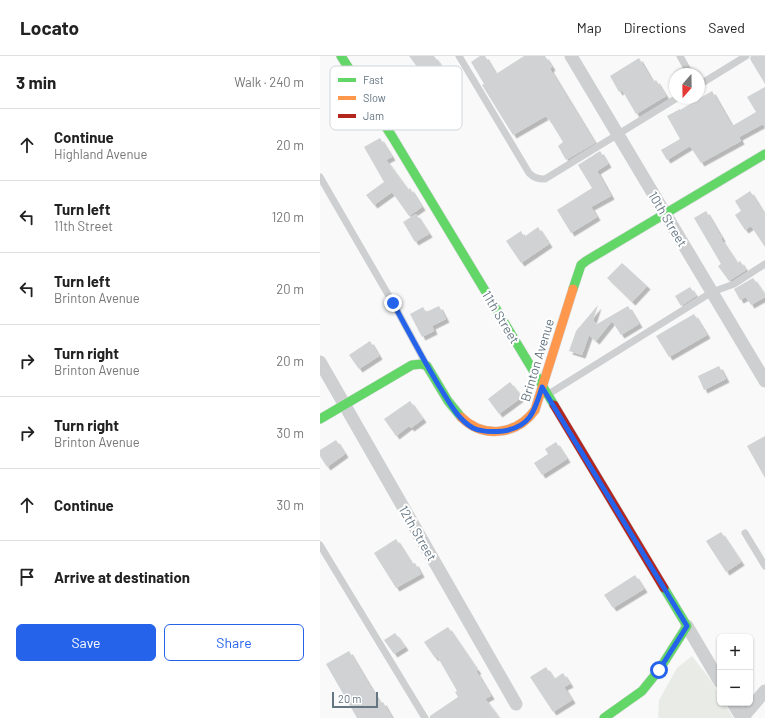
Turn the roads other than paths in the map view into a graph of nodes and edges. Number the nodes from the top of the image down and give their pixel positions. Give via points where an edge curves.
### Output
1 (341, 56) edge
2 (460, 56) edge
3 (571, 56) edge
4 (680, 56) edge
5 (746, 56) edge
6 (347, 66) edge
7 (687, 68) edge
8 (705, 81) edge
9 (669, 103) edge
10 (388, 130) edge
11 (618, 135) junction
12 (765, 154) edge
13 (320, 177) edge
14 (665, 214) junction
15 (765, 264) edge
16 (712, 292) junction
17 (320, 362) edge
18 (427, 366) junction
19 (765, 381) edge
20 (545, 391) junction
21 (344, 405) junction
22 (320, 419) edge
23 (746, 533) dead end
24 (320, 545) edge
25 (765, 566) edge
26 (687, 626) junction
27 (717, 677) edge
28 (765, 691) edge
29 (516, 704) dead end
30 (735, 706) edge
31 (425, 718) edge
32 (604, 718) edge
33 (742, 718) edge

1 - 6 street, 11th Street
2 - 11 lane via 530,173 536,178 545,179
3 - 11 street, 10th Street
4 - 7 lane
5 - 8 lane
9 - 11 lane
10 - 20 street, 11th Street
11 - 14 street, 10th Street
12 - 14 street, Brinton Avenue
13 - 18 lane
14 - 16 street, 10th Street
14 - 20 street, Brinton Avenue via 581,265
15 - 16 lane via 734,284
16 - 19 street, 10th Street
16 - 20 lane
17 - 21 street, 12th Street
18 - 20 street, Brinton Avenue via 456,413 474,428 483,431 509,430 522,424 535,410
18 - 21 street via 412,365
20 - 26 street, 11th Street
21 - 22 street
21 - 29 street, 12th Street
23 - 25 lane
24 - 31 lane
26 - 27 street, 11th Street
26 - 32 street via 659,670 642,691
28 - 33 street
30 - 33 street

